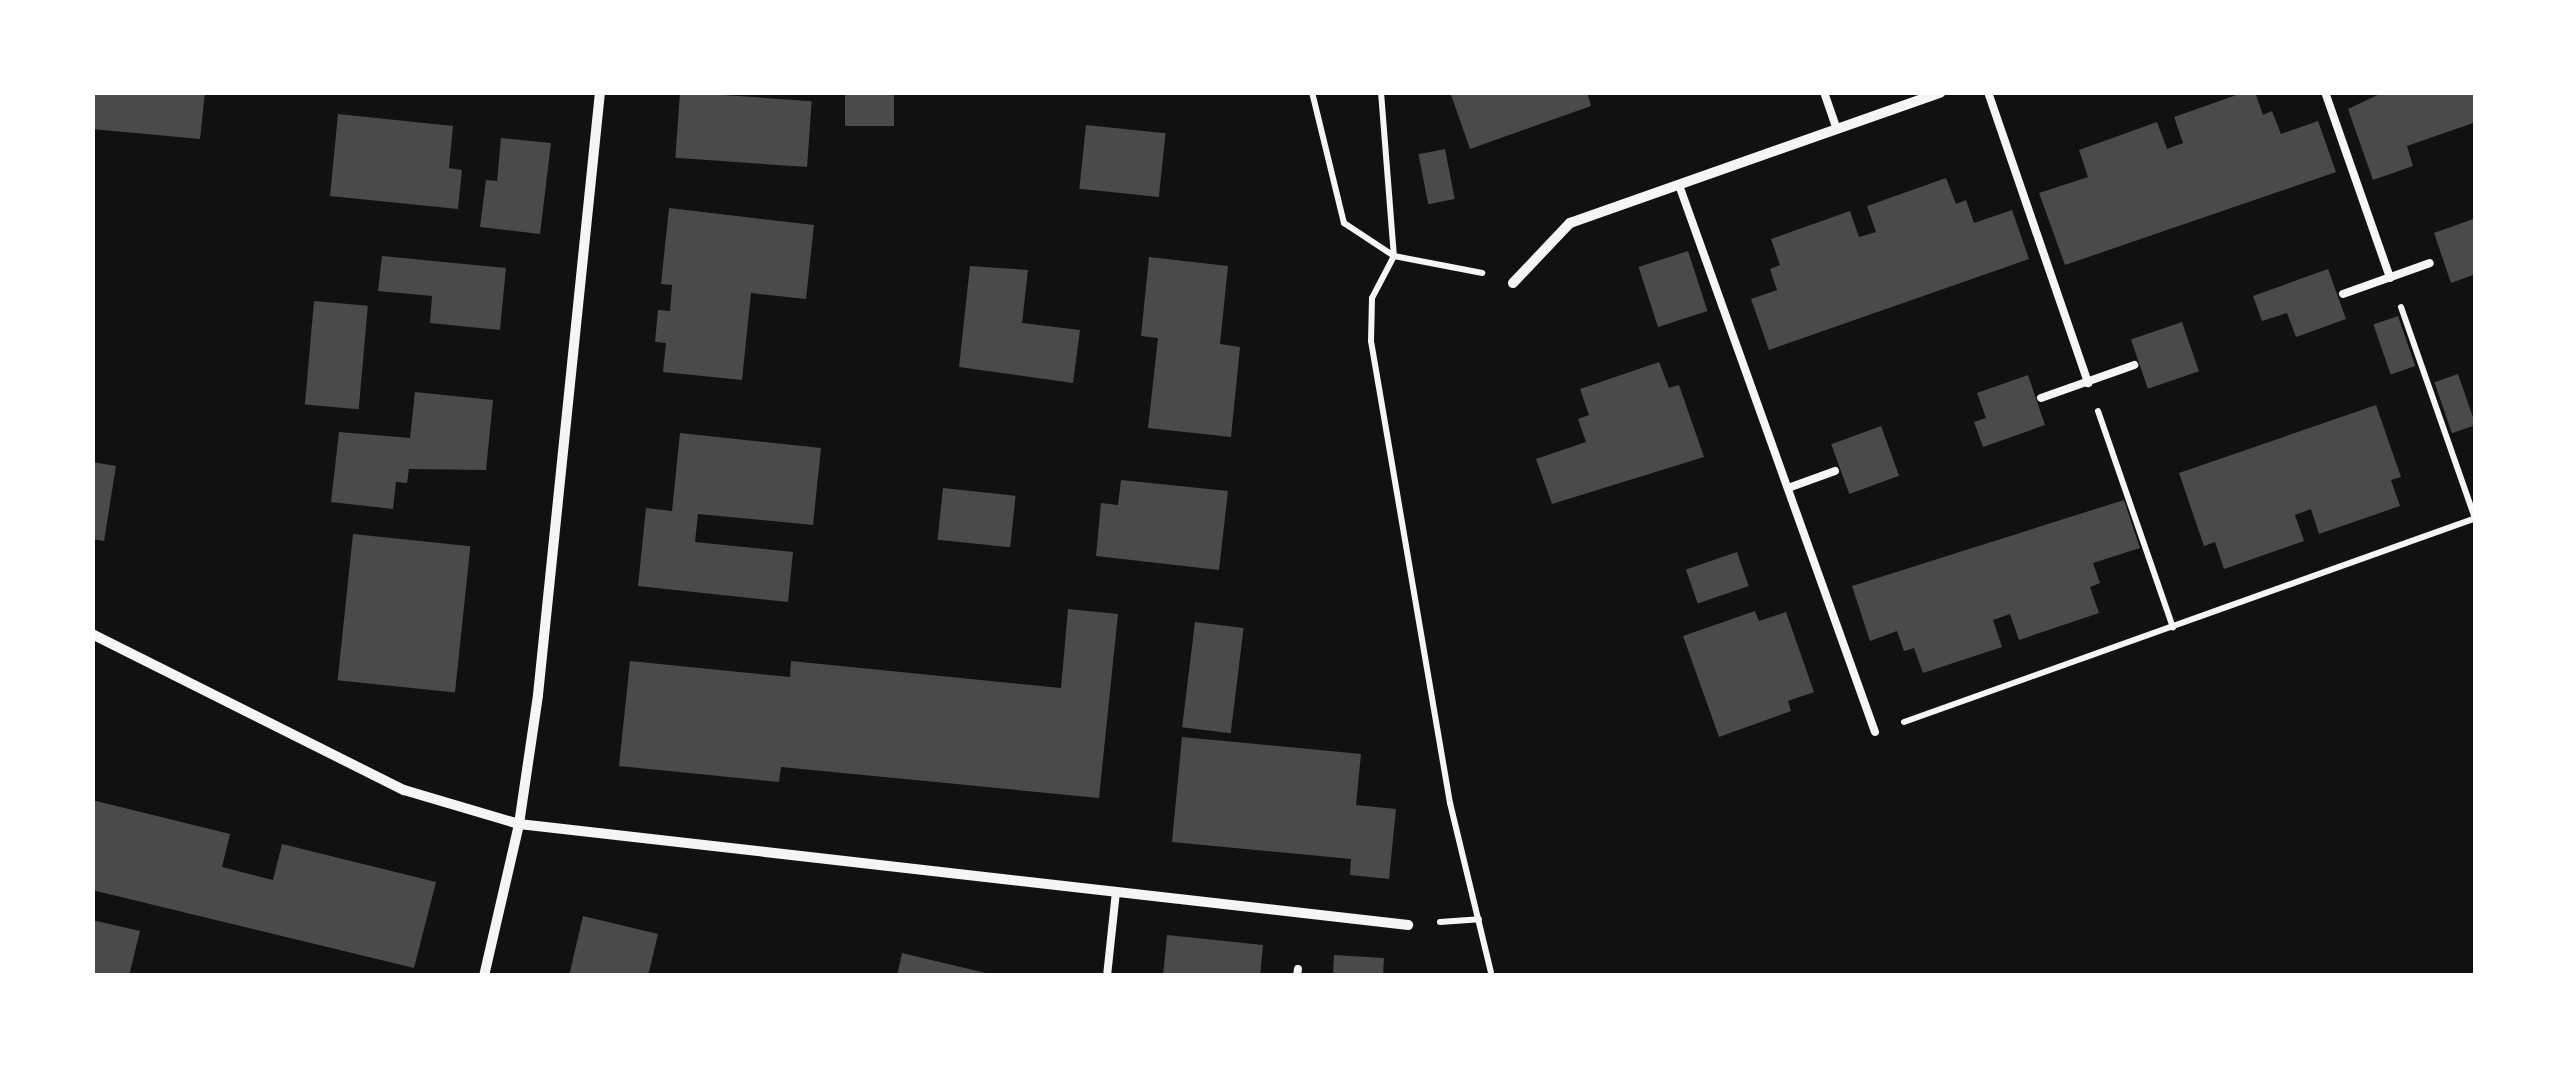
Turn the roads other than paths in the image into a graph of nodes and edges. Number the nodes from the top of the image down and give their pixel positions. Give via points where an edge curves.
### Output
1 (600, 92) edge
2 (1824, 92) edge
3 (1941, 92) edge
4 (1988, 92) edge
5 (2325, 92) edge
6 (1837, 129) junction
7 (1680, 184) junction
8 (2430, 263) dead end
9 (2390, 278) junction
10 (1513, 282) road end
11 (2343, 294) dead end
12 (2134, 365) dead end
13 (2088, 383) junction
14 (2040, 398) dead end
15 (1835, 470) dead end
16 (1788, 488) junction
17 (92, 634) edge
18 (1874, 732) road end
19 (519, 824) junction
20 (1116, 892) junction
21 (1408, 925) dead end
22 (484, 976) edge
23 (1107, 976) edge

1 - 19 street
2 - 6 lane
3 - 6 street
4 - 13 lane
5 - 9 lane
6 - 7 street
7 - 10 street via 1570,223
7 - 16 lane
8 - 9 lane
9 - 11 lane
12 - 13 lane
13 - 14 lane
15 - 16 lane
16 - 18 lane
17 - 19 street via 404,790
19 - 20 street
19 - 22 street
20 - 21 street
20 - 23 lane

